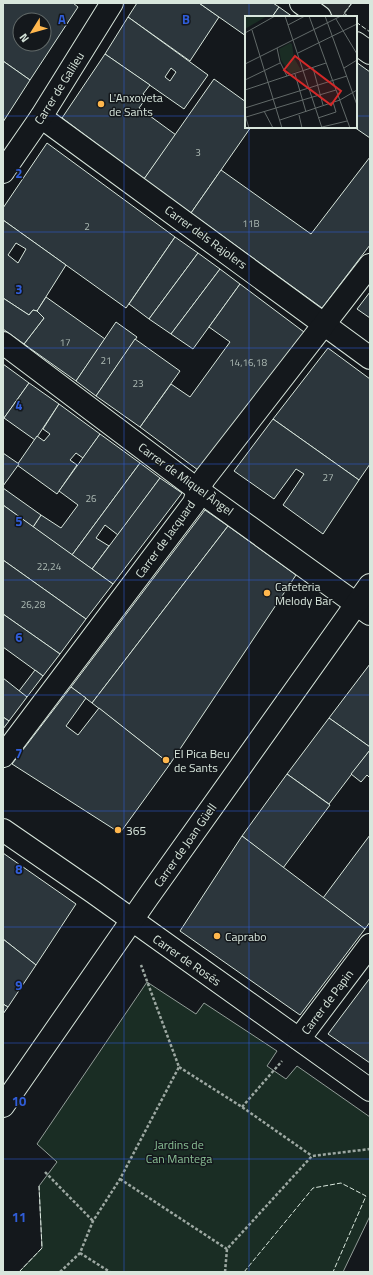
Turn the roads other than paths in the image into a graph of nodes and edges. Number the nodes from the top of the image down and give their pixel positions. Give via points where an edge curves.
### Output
1 (112, 3) edge
2 (301, 3) edge
3 (319, 16) edge
4 (357, 44) edge
5 (370, 53) edge
6 (41, 117) junction
7 (3, 172) edge
8 (370, 265) edge
9 (325, 325) junction
10 (3, 344) edge
11 (370, 358) edge
12 (198, 490) junction
13 (370, 585) edge
14 (363, 609) edge
15 (3, 756) edge
16 (3, 830) edge
17 (132, 921) junction
18 (370, 945) edge
19 (299, 1039) junction
20 (370, 1090) edge
21 (3, 1106) edge

1 - 6 street, Carrer de Galileu
2 - 3 street
4 - 5 street
6 - 7 street, Carrer de Galileu
6 - 9 street, Carrer dels Rajolers
8 - 9 street, Carrer de Jacquard
9 - 11 street, Carrer dels Rajolers
9 - 12 street, Carrer de Jacquard
10 - 12 street, Carrer de Miquel Àngel
12 - 14 street, Carrer de Miquel Àngel
12 - 15 street, Carrer de Jacquard via 194,503
13 - 14 street, Carrer de Joan Güell
14 - 17 street, Carrer de Joan Güell
16 - 17 street, Carrer de Rosés
17 - 19 street, Carrer de Rosés
17 - 21 street, Carrer de Joan Güell
18 - 19 street, Carrer de Papin
19 - 20 street, Carrer de Rosés

